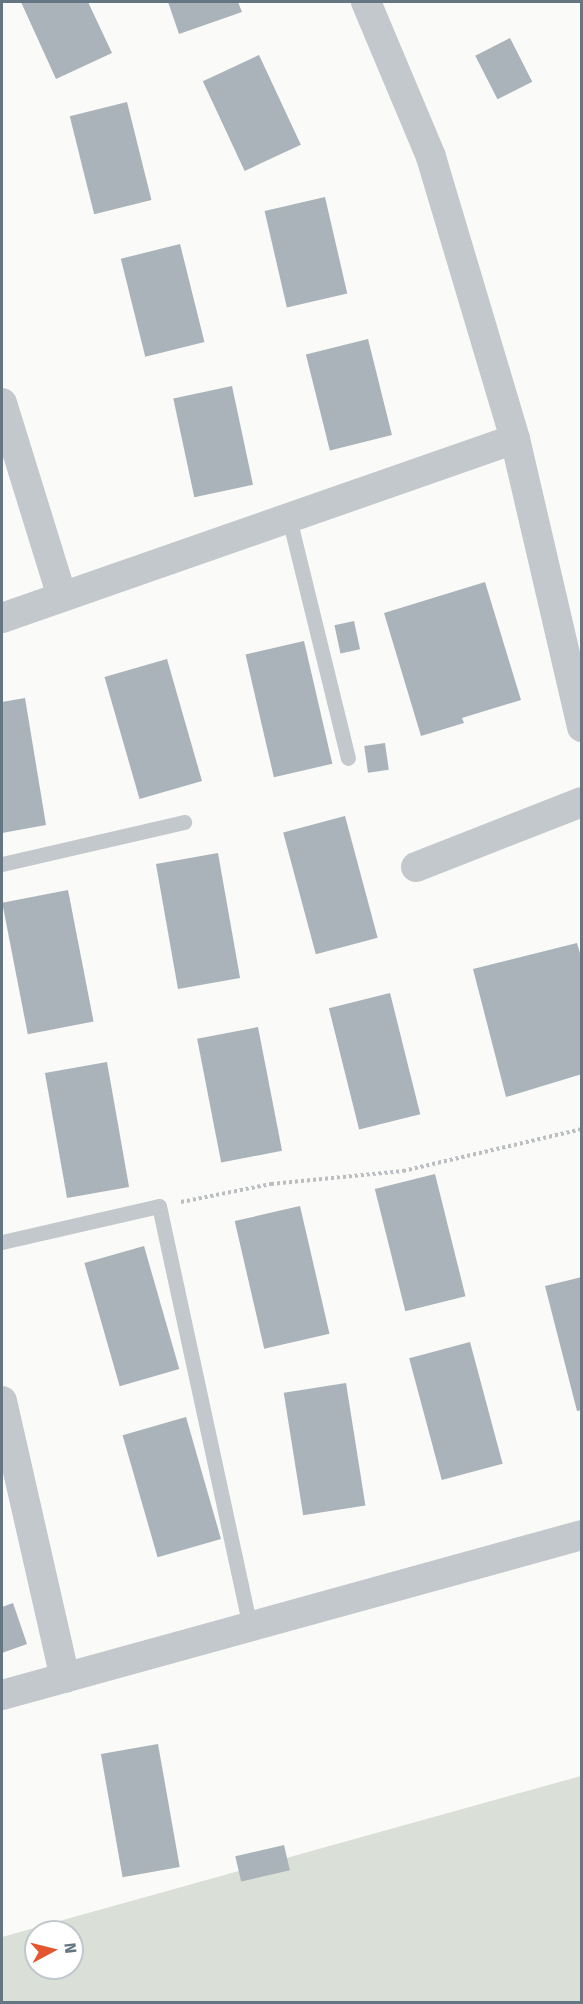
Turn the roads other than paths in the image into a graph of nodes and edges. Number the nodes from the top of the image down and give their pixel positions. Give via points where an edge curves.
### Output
1 (366, 2) edge
2 (2, 403) edge
3 (515, 439) junction
4 (289, 518) junction
5 (62, 597) junction
6 (2, 618) edge
7 (582, 727) edge
8 (348, 758) dead end
9 (582, 802) edge
10 (184, 822) dead end
11 (2, 864) edge
12 (416, 867) dead end
13 (2, 1242) edge
14 (2, 1401) edge
15 (582, 1535) edge
16 (250, 1627) junction
17 (65, 1677) junction
18 (2, 1695) edge

1 - 3 street via 431,156
2 - 5 street
3 - 4 street
3 - 7 street
4 - 5 street
4 - 8 lane
5 - 6 street
9 - 12 street
10 - 11 lane
13 - 16 lane via 159,1206
14 - 17 street
15 - 16 street
16 - 17 street
17 - 18 street

